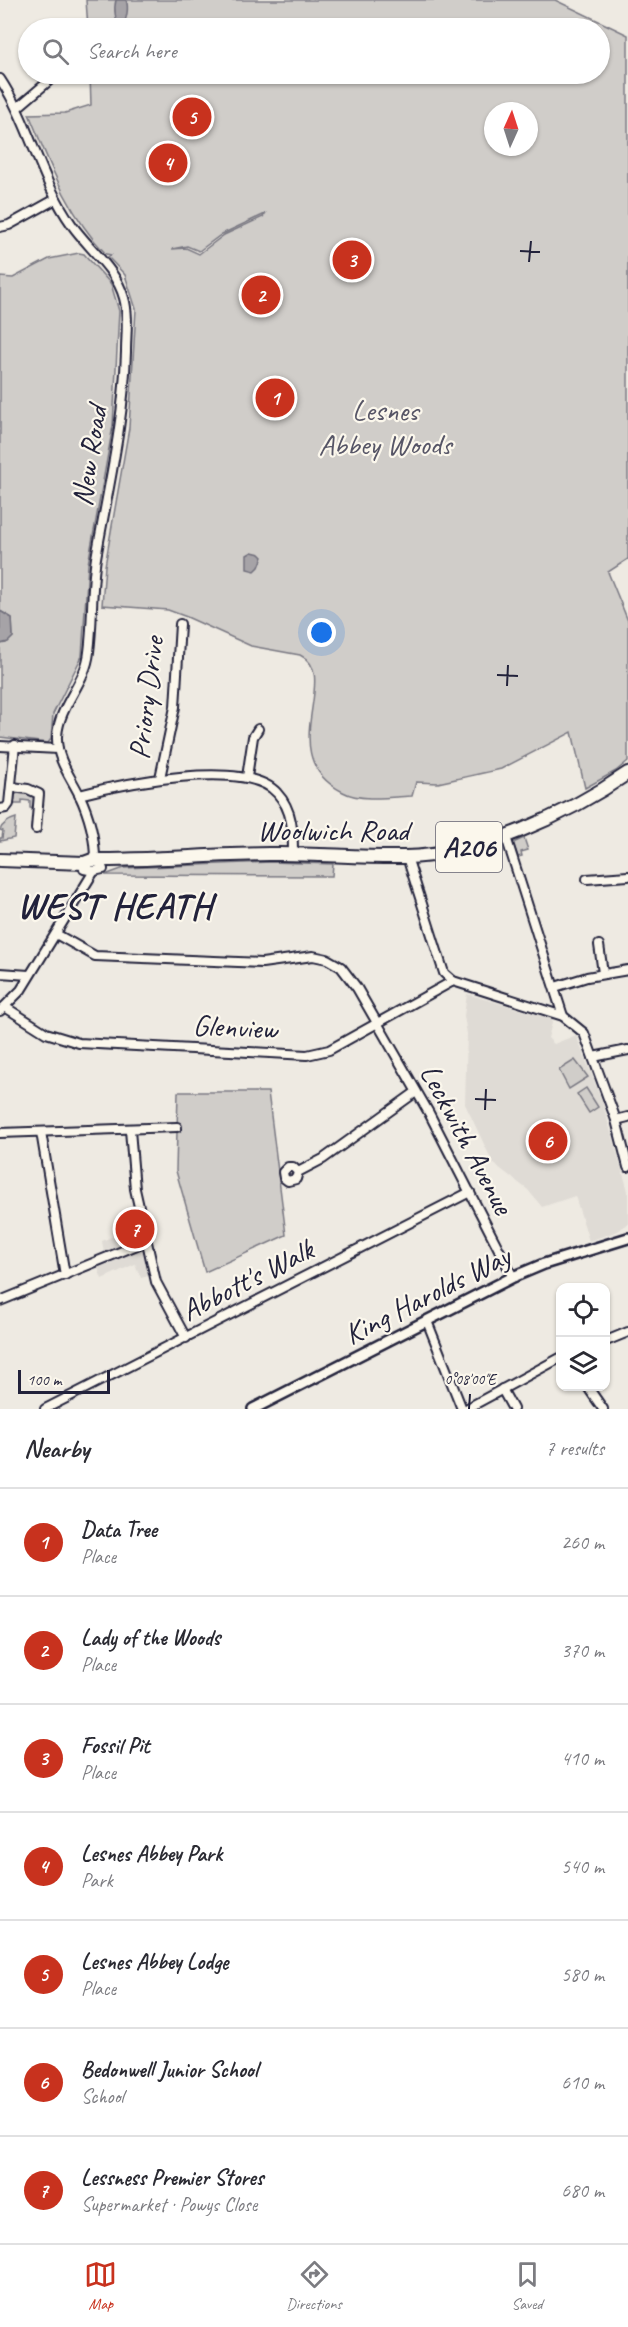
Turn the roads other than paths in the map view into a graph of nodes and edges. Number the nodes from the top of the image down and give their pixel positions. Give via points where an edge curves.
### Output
1 (0, 79) edge
2 (45, 84) edge
3 (17, 108) junction
4 (56, 199) junction
5 (0, 227) edge
6 (180, 624) dead end
7 (258, 729) dead end
8 (15, 745) junction
9 (0, 746) edge
10 (58, 749) junction
11 (628, 773) edge
12 (247, 777) junction
13 (160, 778) junction
14 (12, 787) junction
15 (79, 795) junction
16 (0, 809) edge
17 (36, 830) dead end
18 (506, 837) junction
19 (0, 852) edge
20 (294, 854) junction
21 (407, 857) junction
22 (0, 860) edge
23 (93, 866) junction
24 (628, 876) edge
25 (586, 879) dead end
26 (56, 934) junction
27 (599, 945) dead end
28 (628, 970) edge
29 (0, 973) edge
30 (603, 973) junction
31 (29, 975) junction
32 (453, 981) junction
33 (555, 987) junction
34 (3, 1009) edge
35 (563, 1016) junction
36 (377, 1024) junction
37 (628, 1050) edge
38 (593, 1057) junction
39 (416, 1092) junction
40 (628, 1116) edge
41 (616, 1120) junction
42 (177, 1128) dead end
43 (130, 1130) junction
44 (41, 1132) junction
45 (0, 1133) edge
46 (628, 1167) edge
47 (298, 1172) dead end
48 (470, 1192) junction
49 (628, 1238) edge
50 (147, 1241) junction
51 (65, 1275) junction
52 (513, 1277) junction
53 (0, 1301) edge
54 (427, 1321) junction
55 (628, 1332) edge
56 (186, 1338) junction
57 (610, 1339) edge
58 (556, 1361) edge
59 (502, 1389) junction
60 (590, 1391) edge
61 (45, 1409) edge
62 (253, 1409) edge
63 (464, 1409) edge
64 (513, 1409) edge
65 (603, 1409) edge

1 - 3 street, New Road
2 - 3 street
3 - 4 street, New Road
4 - 5 street
4 - 10 street, New Road via 120,285 126,323 121,421 96,561 89,654 83,676 61,716
6 - 13 street, Priory Drive via 175,707
7 - 12 street via 253,737
8 - 9 street
8 - 10 street
8 - 14 street
10 - 15 street, New Road
11 - 18 main road, Woolwich Road / A206
12 - 13 street
12 - 20 street via 276,792 288,808
13 - 15 street
14 - 16 street via 9,804
14 - 17 street via 39,794
15 - 23 street, New Road via 90,823
18 - 21 main road, Woolwich Road / A206 via 462,849
18 - 33 street
19 - 23 main road, Woolwich Road / A206 via 87,855
20 - 21 main road, Woolwich Road / A206
20 - 23 main road, Woolwich Road / A206
21 - 32 street via 444,973
22 - 23 main road, Woolwich Road / A206
23 - 26 street
24 - 25 street
26 - 31 street
26 - 36 street, Leckwith Avenue via 95,957 262,963 307,956 327,958 346,972
27 - 30 street
28 - 30 street
29 - 31 street
30 - 33 street
31 - 34 street
32 - 35 street
32 - 36 street, Glenview
33 - 35 street
34 - 36 street, Glenview via 46,1033 79,1043 307,1055 329,1050
35 - 38 street via 584,1033
36 - 39 street, Leckwith Avenue
37 - 38 street
38 - 41 street
39 - 47 street via 323,1159
39 - 48 street, Leckwith Avenue
40 - 41 street
41 - 46 street
42 - 43 street
43 - 44 street
43 - 50 street via 135,1188
44 - 45 street
44 - 51 street
48 - 52 street, Leckwith Avenue
48 - 56 street, Abbott's Walk
49 - 52 street, King Harolds Way
50 - 51 street
50 - 56 street via 156,1282
51 - 53 street
52 - 54 street, King Harolds Way
54 - 62 street, King Harolds Way
54 - 63 street
55 - 57 street
56 - 61 street, Abbott's Walk
58 - 59 street
59 - 63 street
59 - 64 street
60 - 65 street

